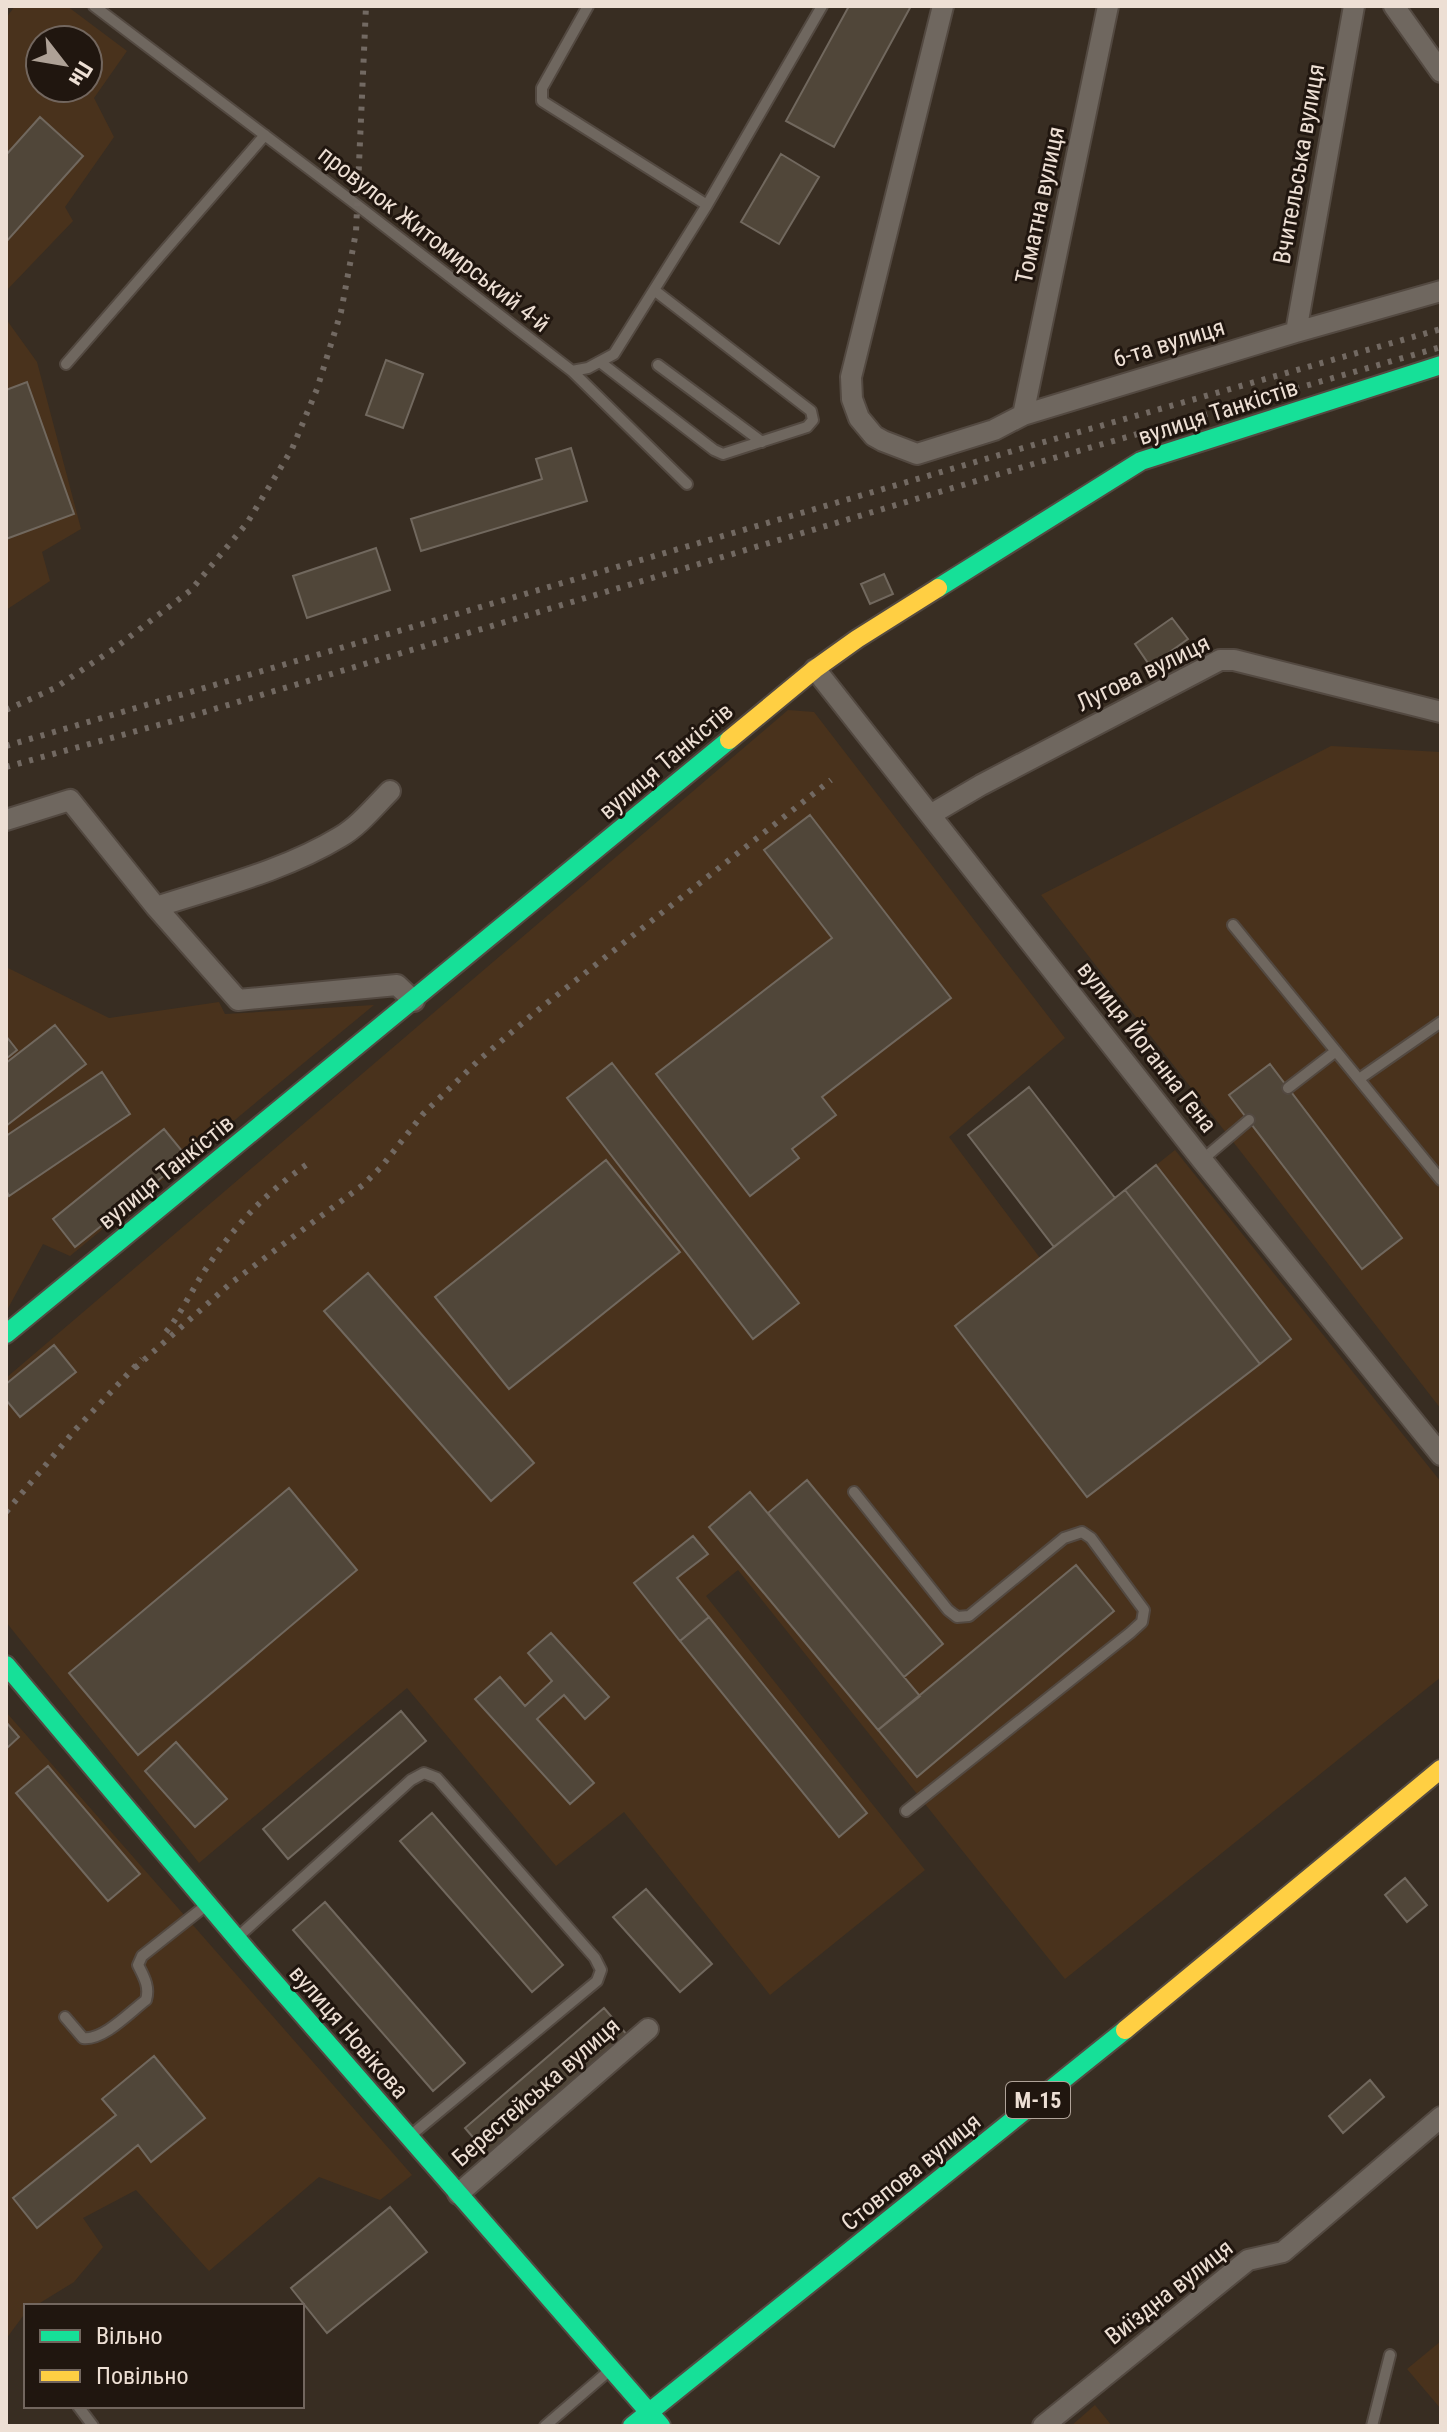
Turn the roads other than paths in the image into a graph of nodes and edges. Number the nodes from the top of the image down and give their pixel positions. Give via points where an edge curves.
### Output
1 (94, 6) edge
2 (588, 6) edge
3 (822, 6) edge
4 (943, 6) edge
5 (1108, 6) edge
6 (1354, 6) edge
7 (1394, 6) edge
8 (1441, 72) edge
9 (265, 135) junction
10 (707, 205) junction
11 (654, 290) junction
12 (1441, 291) edge
13 (1296, 332) junction
14 (600, 362) junction
15 (66, 364) dead end
16 (658, 365) dead end
17 (1441, 365) edge
18 (572, 371) junction
19 (1023, 415) junction
20 (762, 442) junction
21 (687, 484) dead end
22 (815, 669) junction
23 (1441, 712) edge
24 (390, 791) dead end
25 (930, 815) junction
26 (6, 820) edge
27 (156, 907) junction
28 (1233, 925) dead end
29 (414, 1001) junction
30 (1441, 1022) edge
31 (1336, 1051) junction
32 (1359, 1079) junction
33 (1288, 1088) dead end
34 (1249, 1120) dead end
35 (1202, 1160) junction
36 (1441, 1180) edge
37 (6, 1334) edge
38 (1441, 1455) edge
39 (854, 1492) dead end
40 (6, 1665) edge
41 (1441, 1769) edge
42 (906, 1811) dead end
43 (207, 1905) junction
44 (236, 1939) junction
45 (65, 2017) dead end
46 (648, 2029) dead end
47 (1441, 2117) edge
48 (408, 2137) junction
49 (458, 2194) junction
50 (1390, 2355) dead end
51 (611, 2370) junction
52 (80, 2408) edge
53 (655, 2419) edge
54 (93, 2426) edge
55 (545, 2426) edge
56 (632, 2426) edge
57 (1043, 2426) edge
58 (1372, 2426) edge

1 - 9 lane, провулок Житомирський 4-й
2 - 10 lane via 542,88 542,101
3 - 10 lane
4 - 19 street, 6-та вулиця via 851,377 852,399 874,436 917,454 994,430
5 - 19 street, Томатна вулиця
6 - 13 street, Вчительська вулиця
7 - 8 street
9 - 15 lane
9 - 18 lane, провулок Житомирський 4-й
10 - 11 lane
11 - 14 lane via 614,354
11 - 20 lane via 811,411 813,420 807,427
12 - 13 street, 6-та вулиця
13 - 19 street, 6-та вулиця
14 - 18 lane
14 - 20 lane via 714,450 731,453
16 - 20 lane
17 - 22 street, вулиця Танкістів via 1141,461
18 - 21 lane, провулок Житомирський 4-й
22 - 25 street, вулиця Йоганна Гена
22 - 29 street, вулиця Танкістів
23 - 25 street, Лугова вулиця via 1220,660
24 - 27 street via 342,836 308,854
25 - 35 street, вулиця Йоганна Гена
26 - 27 street via 70,800
27 - 29 street via 238,1000 397,985
28 - 31 lane
29 - 37 street, вулиця Танкістів
30 - 32 lane
31 - 32 lane
31 - 33 lane
32 - 36 lane
34 - 35 lane
35 - 38 street, вулиця Йоганна Гена
39 - 42 lane via 957,1617 969,1616 1064,1538 1082,1532 1144,1610 1142,1622 1130,1633
40 - 43 street, вулиця Новікова
41 - 53 street, Стовпова вулиця / М-15
43 - 44 street, вулиця Новікова
43 - 45 lane via 142,1956 138,1965 146,1980 146,2000 91,2039 83,2038
44 - 48 street, вулиця Новікова
44 - 48 lane via 424,1773 437,1778 595,1958 601,1970 597,1981
46 - 49 street, Берестейська вулиця
47 - 57 street, Виїздна вулиця via 1283,2252 1248,2260
48 - 49 street, вулиця Новікова
49 - 51 street, вулиця Новікова
50 - 58 lane
51 - 53 street, вулиця Новікова
51 - 55 lane
52 - 54 lane
53 - 56 street, Стовпова вулиця / М-15

